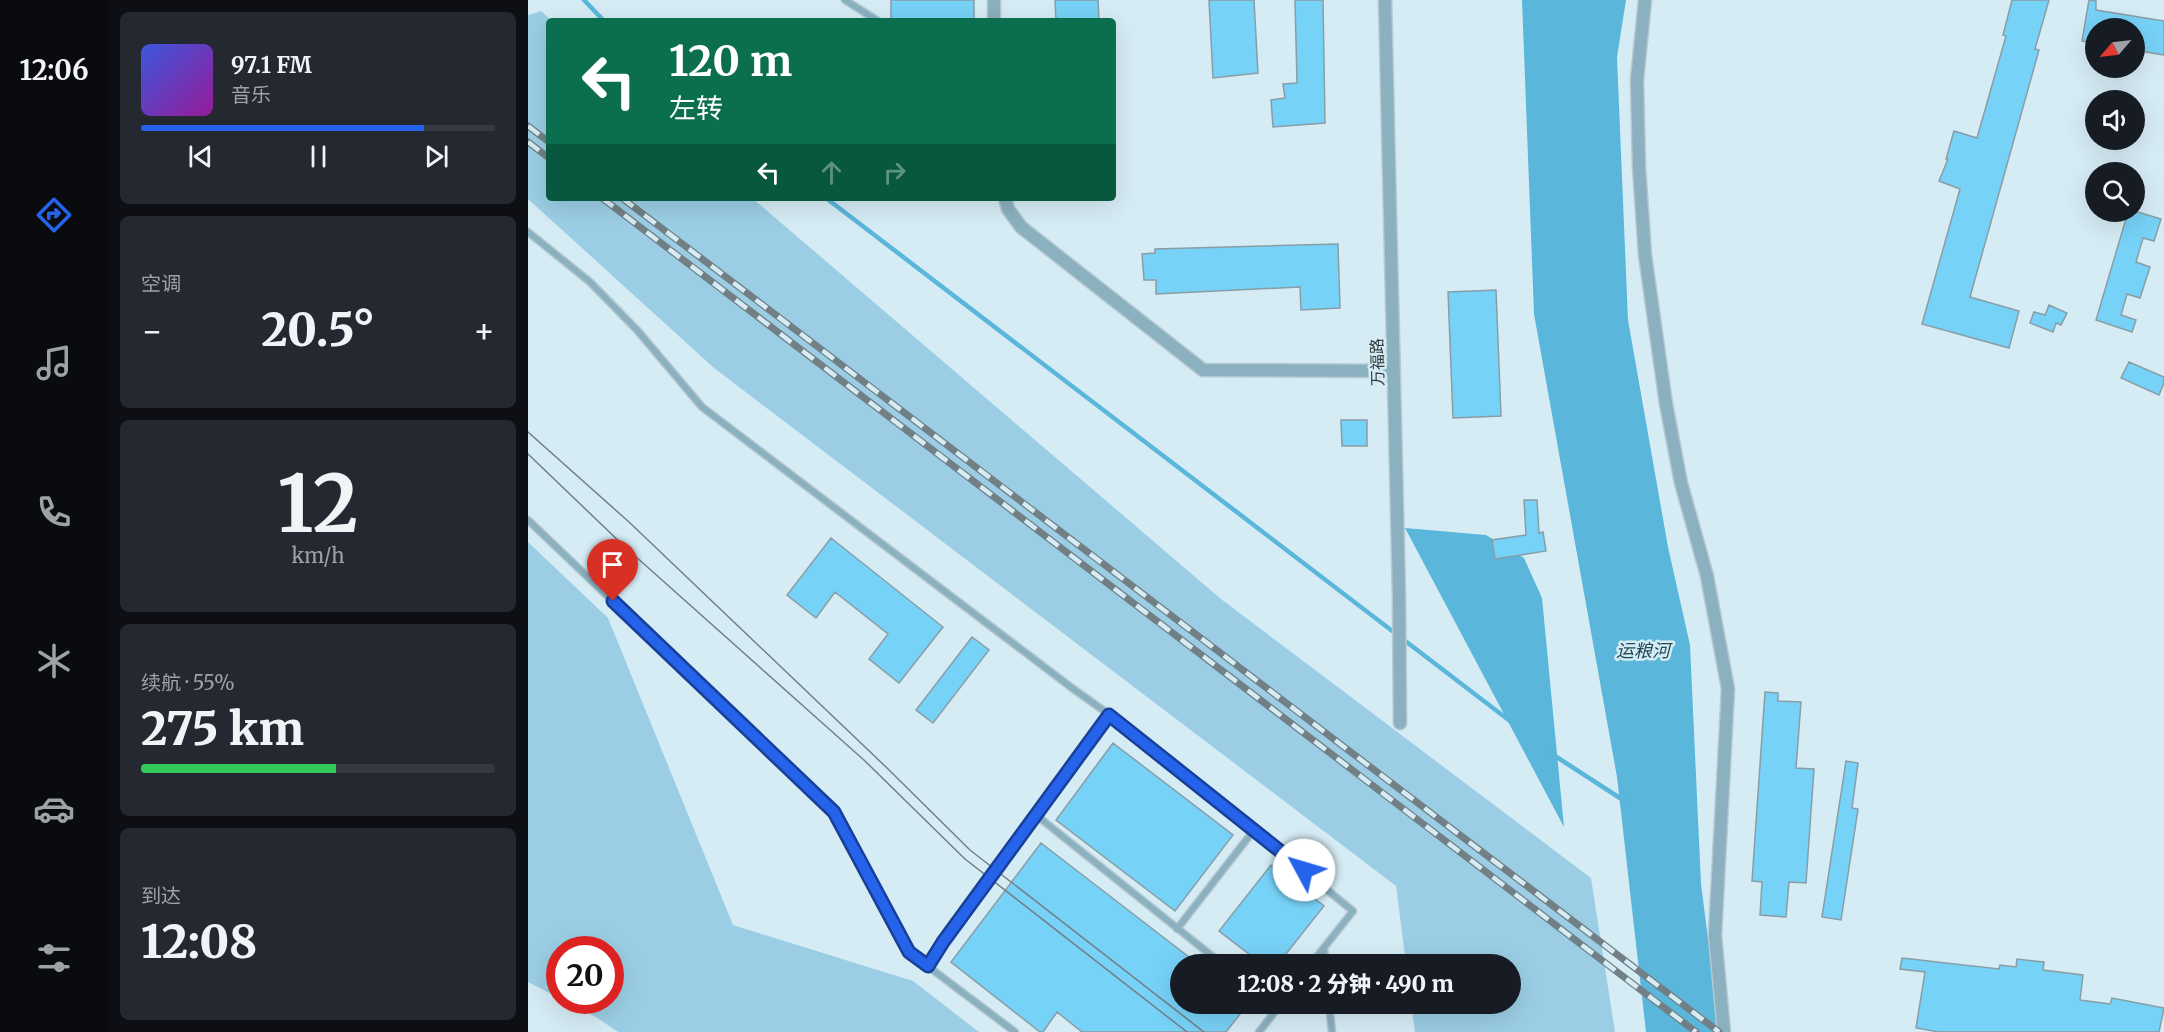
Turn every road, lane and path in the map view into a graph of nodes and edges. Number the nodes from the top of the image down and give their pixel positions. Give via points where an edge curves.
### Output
1 (845, 0) edge
2 (994, 0) edge
3 (1385, 0) edge
4 (1645, 0) edge
5 (873, 18) edge
6 (994, 18) edge
7 (1006, 201) edge
8 (528, 232) edge
9 (1394, 371) junction
10 (528, 519) edge
11 (1109, 715) junction
12 (1400, 723) dead end
13 (1036, 815) junction
14 (1254, 830) junction
15 (1177, 929) junction
16 (1324, 949) junction
17 (1209, 954) edge
18 (1320, 954) edge
19 (1324, 954) edge
20 (928, 966) junction
21 (1273, 1014) edge
22 (1330, 1014) edge
23 (1015, 1032) edge
24 (1259, 1032) edge
25 (1332, 1032) edge
26 (1724, 1032) edge

1 - 5 lane
2 - 6 street
3 - 9 street, 万福路
4 - 26 street via 1637,80 1645,255 1681,483 1707,576 1728,689 1715,935
7 - 9 street via 1021,226 1203,370
8 - 11 lane via 590,282 702,407
9 - 12 street, 万福路
10 - 20 lane via 834,812 909,952
11 - 13 lane
11 - 14 lane
13 - 15 lane
13 - 20 lane
14 - 15 lane
14 - 16 lane via 1353,910
15 - 17 lane
16 - 18 lane
16 - 19 lane
20 - 23 lane
21 - 24 lane
22 - 25 lane

